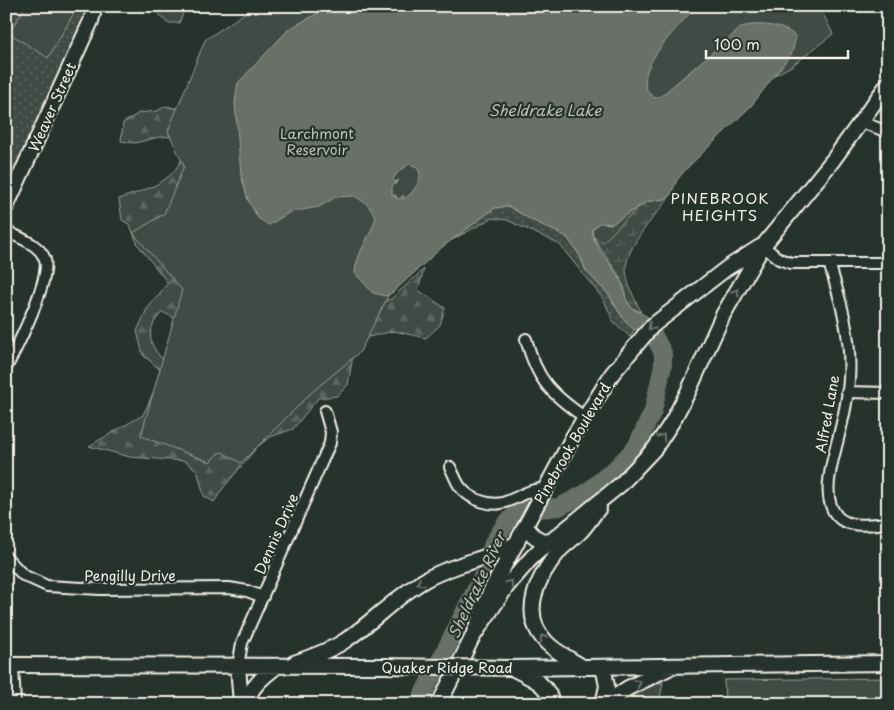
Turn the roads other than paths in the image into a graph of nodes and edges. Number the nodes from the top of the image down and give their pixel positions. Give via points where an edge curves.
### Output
1 (95, 6) edge
2 (888, 84) edge
3 (862, 122) junction
4 (888, 132) edge
5 (6, 207) edge
6 (6, 231) edge
7 (763, 246) junction
8 (829, 263) junction
9 (888, 263) edge
10 (526, 339) dead end
11 (6, 368) edge
12 (847, 392) junction
13 (888, 393) edge
14 (325, 411) dead end
15 (584, 417) junction
16 (450, 467) dead end
17 (611, 492) junction
18 (542, 495) junction
19 (529, 520) junction
20 (888, 523) edge
21 (548, 542) junction
22 (517, 543) junction
23 (6, 557) edge
24 (263, 597) junction
25 (472, 638) junction
26 (888, 663) edge
27 (10, 666) edge
28 (238, 666) junction
29 (282, 666) junction
30 (672, 666) junction
31 (582, 667) junction
32 (603, 667) junction
33 (511, 668) junction
34 (15, 704) edge
35 (241, 704) edge
36 (246, 704) edge
37 (440, 704) edge
38 (552, 704) edge
39 (604, 704) edge

1 - 5 street, Weaver Street
2 - 3 street, Pinebrook Boulevard
3 - 4 street
3 - 7 street, Pinebrook Boulevard
6 - 11 street via 37,247 46,264 40,294
7 - 8 street via 785,262
7 -> 15 street, Pinebrook Boulevard via 727,268 652,326 612,374
17 -> 7 street, Pinebrook Boulevard via 643,462 663,437 688,392 723,315
8 - 9 street
8 - 12 street, Alfred Lane via 848,329
10 - 15 street via 542,380 558,398
12 - 13 street
12 - 20 street, Alfred Lane via 830,470 832,508 842,521 850,524
14 - 24 street, Dennis Drive via 331,432 330,443
15 - 18 street, Pinebrook Boulevard
16 - 18 street via 462,489 486,503 502,504 531,490
17 - 21 street, Pinebrook Boulevard
31 -> 17 street via 554,649 541,636 533,620 533,596 554,558 580,532
18 - 19 street, Pinebrook Boulevard
19 - 21 street via 532,536
19 - 22 street, Pinebrook Boulevard
25 -> 21 street, Pinebrook Boulevard via 516,575
22 - 25 street, Pinebrook Boulevard via 490,592
22 -> 29 street via 417,584 341,643
23 - 24 street, Pengilly Drive via 24,574 47,586 230,588
24 - 28 street, Dennis Drive via 242,643
25 - 37 street, Pinebrook Boulevard
26 - 30 street, Quaker Ridge Road
27 - 28 street, Quaker Ridge Road
27 - 34 street
28 - 29 street, Quaker Ridge Road
28 - 35 street
29 - 33 street, Quaker Ridge Road, bridge
29 - 36 street via 254,685
30 - 32 street, Quaker Ridge Road
39 -> 30 street
31 - 32 street, Quaker Ridge Road
31 - 33 street, Quaker Ridge Road
32 - 39 street via 607,686
33 - 38 street via 542,684

